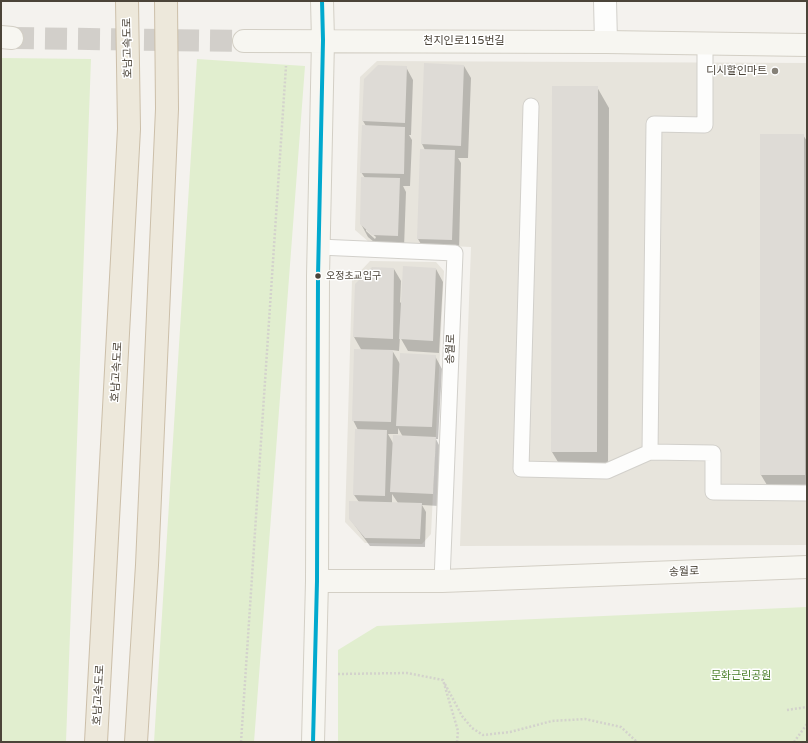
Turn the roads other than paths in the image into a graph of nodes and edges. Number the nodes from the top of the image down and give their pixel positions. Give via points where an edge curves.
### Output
1 (127, 1) edge
2 (166, 1) edge
3 (322, 1) edge
4 (605, 1) edge
5 (323, 40) junction
6 (244, 41) tunnel mouth
7 (606, 42) junction
8 (705, 43) junction
9 (807, 45) edge
10 (531, 106) dead end
11 (319, 247) junction
12 (650, 452) junction
13 (807, 493) edge
14 (807, 567) edge
15 (317, 581) junction
16 (442, 581) junction
17 (96, 742) edge
18 (136, 742) edge
19 (313, 742) edge

1 - 17 highway, 호남고속도로 via 129,129
2 - 18 highway via 166,125 148,557
3 - 5 street
4 - 7 street
5 - 6 street, 천지인로115번길
5 - 7 street, 천지인로115번길
5 - 11 street
7 - 8 street, 천지인로115번길
8 - 9 street, 천지인로115번길
8 - 12 lane via 704,125 654,124
10 - 12 lane via 521,469 607,472
11 - 15 street
11 - 16 lane, 송월로 via 455,253
12 - 13 lane via 713,453 713,492
14 - 16 street, 송월로
15 - 16 street, 송월로
15 - 19 street

